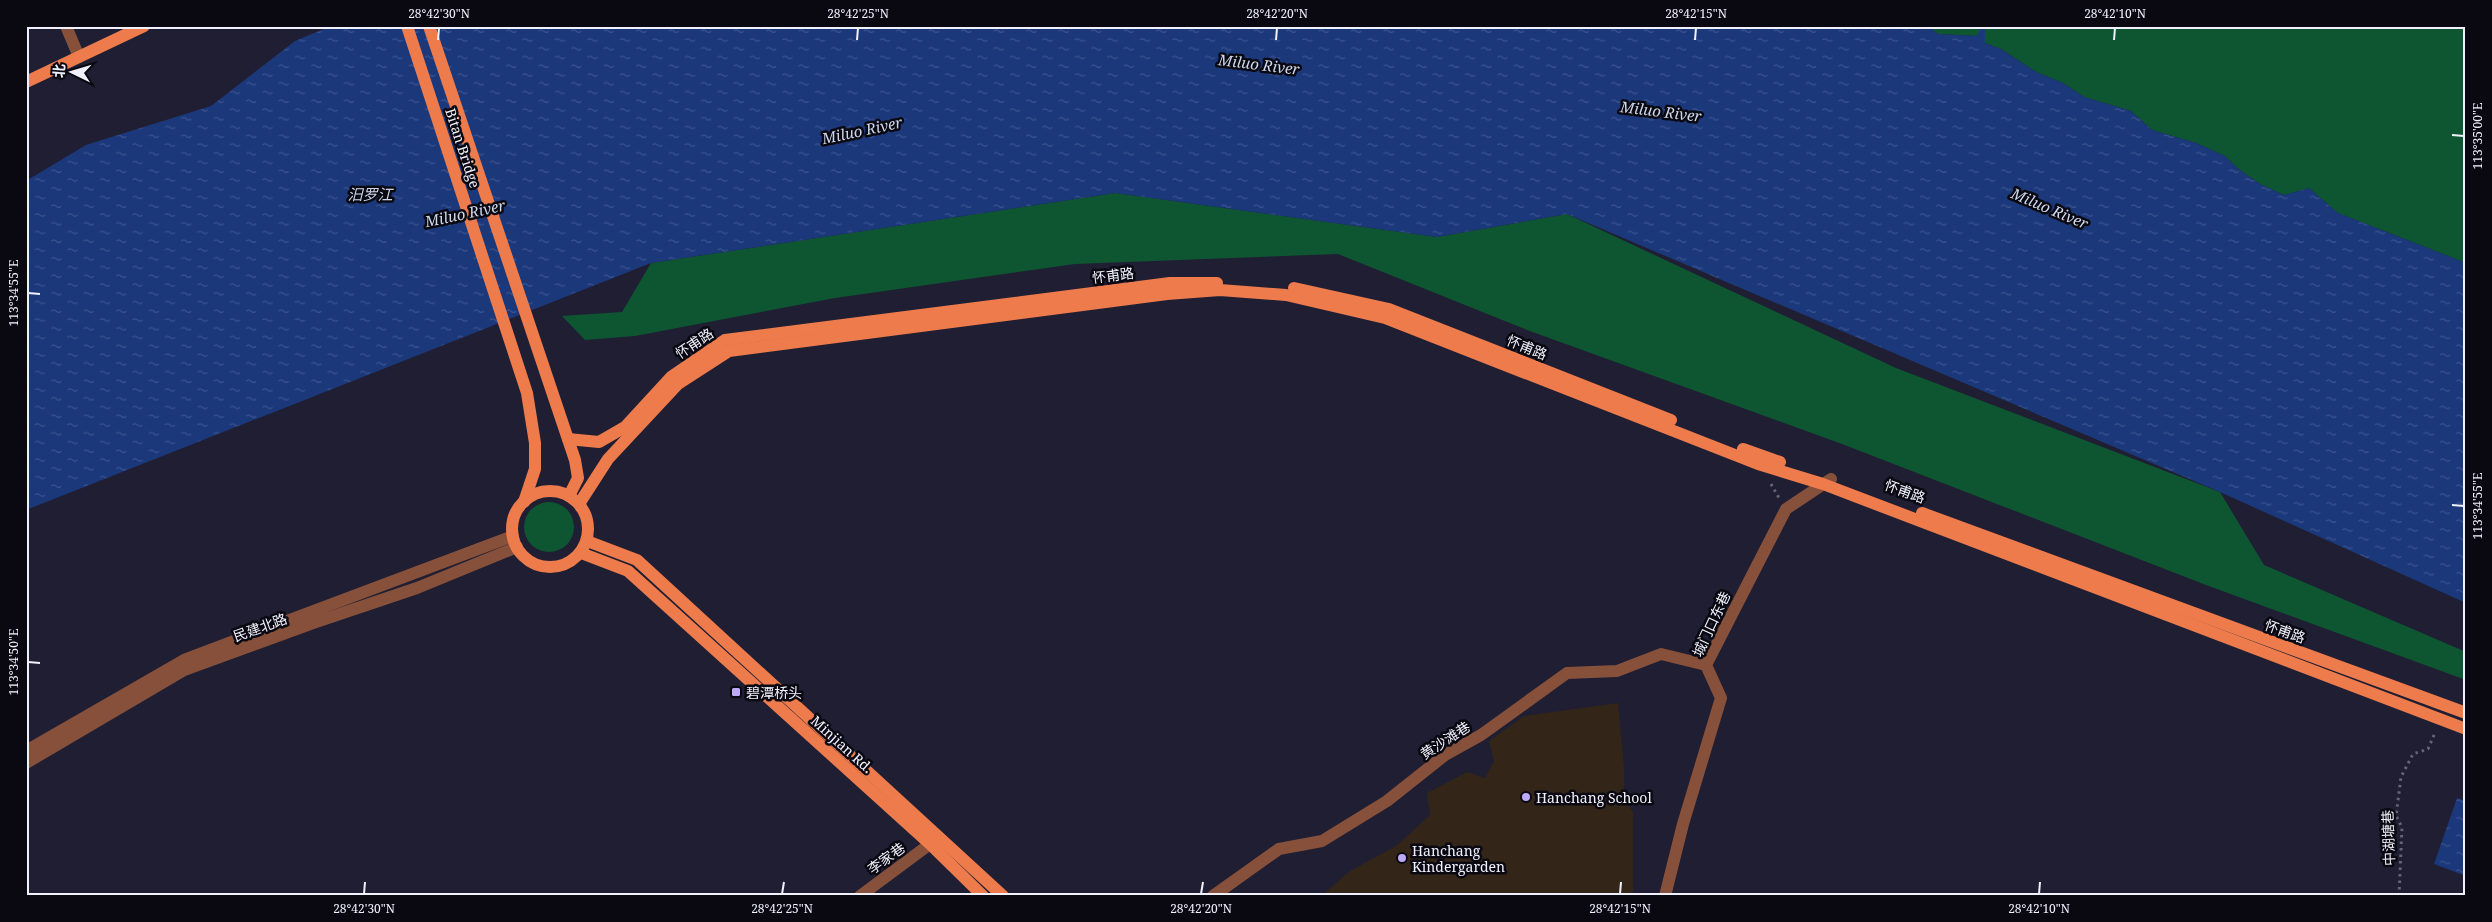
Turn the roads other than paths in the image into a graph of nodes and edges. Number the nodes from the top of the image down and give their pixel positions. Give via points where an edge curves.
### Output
1 (66, 26) edge
2 (144, 26) edge
3 (407, 26) edge
4 (429, 26) edge
5 (79, 57) junction
6 (26, 82) edge
7 (568, 440) junction
8 (1827, 481) junction
9 (574, 500) junction
10 (524, 502) junction
11 (515, 542) junction
12 (584, 547) junction
13 (1706, 665) junction
14 (2466, 714) edge
15 (2466, 729) edge
16 (26, 751) edge
17 (26, 763) edge
18 (930, 844) junction
19 (860, 896) edge
20 (983, 896) edge
21 (1003, 896) edge
22 (1213, 896) edge
23 (1665, 896) edge

1 - 5 street
2 - 5 main road
3 - 10 main road, Bitan Bridge via 527,392 535,443 535,469
4 - 7 main road
5 - 6 main road
7 - 8 main road, 怀甫路 via 599,442 625,428 671,377 725,340 1170,283 1232,282 1286,286 1390,309
7 - 9 main road via 578,478
8 - 9 main road via 1758,464 1385,318 1286,295 1220,290 1167,294 729,351 678,384
8 - 13 street, 城门口东巷 via 1786,509
8 - 14 main road, 怀甫路
8 - 15 main road
9 - 10 main road via 557,492 545,492
9 - 12 main road via 587,522
10 - 11 main road via 515,518
11 - 12 main road via 524,557 546,567 571,561
11 - 16 street via 186,659
11 - 17 street, 民建北路 via 417,588 184,670
12 - 18 main road, Minjian Rd. via 628,571
12 - 21 main road via 637,560
13 - 22 street, 黄沙滩巷 via 1661,654 1617,671 1567,673 1481,735 1445,755 1387,801 1322,841 1279,849
13 - 23 street, 城门口东巷 via 1721,698
18 - 19 street, 李家巷
18 - 20 main road, Minjian Rd.

